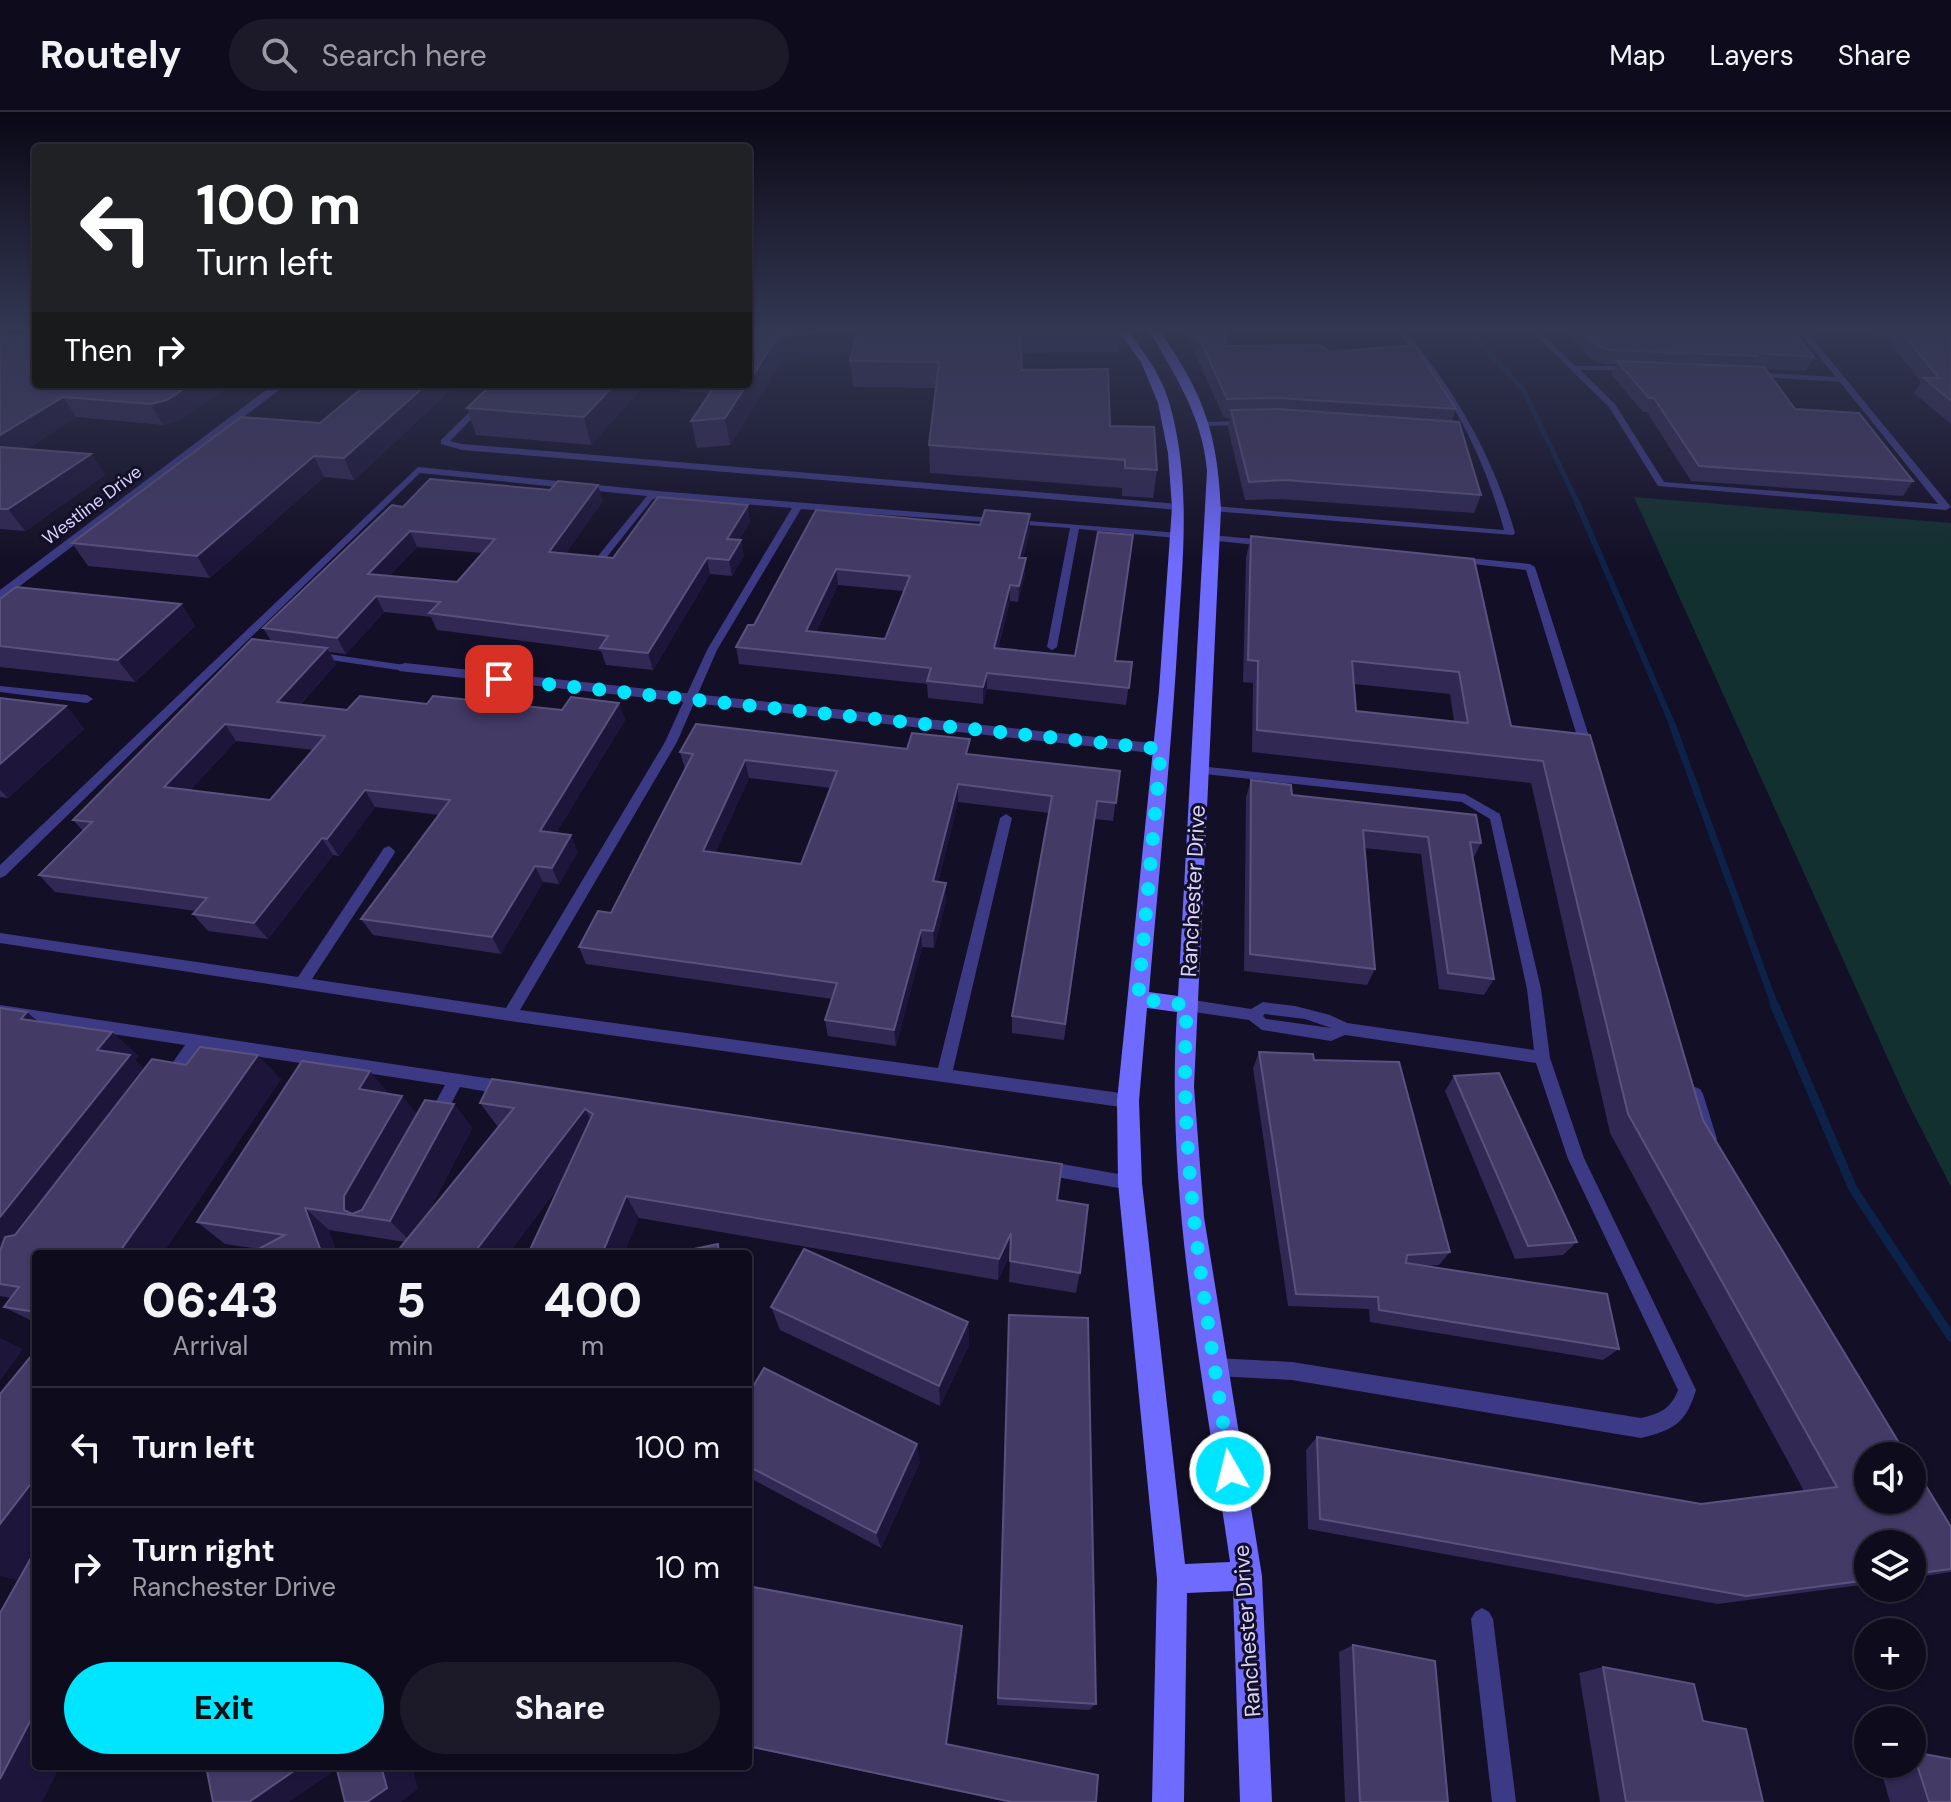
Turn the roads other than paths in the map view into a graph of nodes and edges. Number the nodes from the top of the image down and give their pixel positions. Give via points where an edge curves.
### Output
1 (252, 406) edge
2 (480, 406) edge
3 (1165, 406) edge
4 (1194, 406) edge
5 (1455, 406) edge
6 (1612, 406) edge
7 (1863, 406) edge
8 (1266, 422) edge
9 (1203, 424) junction
10 (1462, 435) edge
11 (1475, 436) junction
12 (657, 494) junction
13 (798, 506) junction
14 (1179, 507) junction
15 (1214, 509) junction
16 (1075, 526) junction
17 (1193, 536) junction
18 (1276, 544) edge
19 (603, 556) edge
20 (1435, 558) edge
21 (0, 597) edge
22 (234, 646) junction
23 (1052, 647) dead end
24 (250, 648) edge
25 (297, 653) edge
26 (405, 668) joint
27 (0, 689) edge
28 (1185, 693) junction
29 (87, 699) dead end
30 (688, 699) junction
31 (1161, 749) junction
32 (1590, 760) edge
33 (1199, 770) junction
34 (1006, 818) dead end
35 (389, 851) dead end
36 (0, 873) edge
37 (0, 938) edge
38 (301, 984) junction
39 (1138, 999) junction
40 (1187, 1005) junction
41 (0, 1011) edge
42 (510, 1015) junction
43 (197, 1041) junction
44 (1542, 1058) junction
45 (944, 1075) junction
46 (1690, 1078) edge
47 (456, 1080) junction
48 (160, 1090) edge
49 (522, 1091) edge
50 (1128, 1101) junction
51 (427, 1133) edge
52 (1716, 1152) edge
53 (1033, 1166) edge
54 (1130, 1183) junction
55 (1216, 1367) junction
56 (1247, 1576) junction
57 (1172, 1579) junction
58 (1482, 1619) dead end
59 (1168, 1802) edge
60 (1256, 1802) edge
61 (1504, 1802) edge

1 - 21 street, Westline Drive
2 - 14 lane via 444,442
3 - 14 street, Ranchester Drive
4 - 9 street, Ranchester Drive
5 - 11 lane
6 - 7 lane via 1661,484 1946,507
8 - 9 lane
9 - 15 street, Ranchester Drive via 1213,461
10 - 11 lane
11 - 15 lane via 1503,501 1510,533
12 - 13 lane
12 - 19 lane
12 - 22 lane via 418,470
13 - 16 lane
13 - 30 lane
14 - 17 street, Ranchester Drive
15 - 17 street, Ranchester Drive
16 - 17 lane
16 - 23 lane
17 - 18 lane
17 - 28 street, Ranchester Drive
17 - 28 street, Ranchester Drive
20 - 32 lane via 1530,567
22 - 24 lane
22 - 36 lane
25 - 26 lane
26 - 30 street
27 - 29 lane
28 - 31 street, Ranchester Drive
28 - 33 street, Ranchester Drive
30 - 31 street
30 - 42 lane via 671,742
31 - 39 street, Ranchester Drive
33 - 40 street, Ranchester Drive
33 - 44 lane via 1465,798 1489,810 1496,817 1534,989
34 - 45 lane
35 - 38 lane
37 - 38 lane
38 - 42 lane
39 - 40 street
39 - 50 street, Ranchester Drive
40 - 44 lane via 1331,1035 1344,1029
40 - 55 street, Ranchester Drive via 1186,1152
41 - 43 lane
42 - 45 lane
43 - 47 lane
43 - 48 lane
44 - 55 lane via 1576,1159 1687,1390 1681,1411 1669,1422 1641,1428 1292,1371
45 - 50 lane
46 - 52 lane
47 - 49 lane
47 - 51 lane
50 - 54 street, Ranchester Drive
53 - 54 lane
54 - 57 street, Ranchester Drive
55 - 56 street, Ranchester Drive
56 - 57 street
56 - 60 street, Ranchester Drive
57 - 59 street, Ranchester Drive
58 - 61 lane

